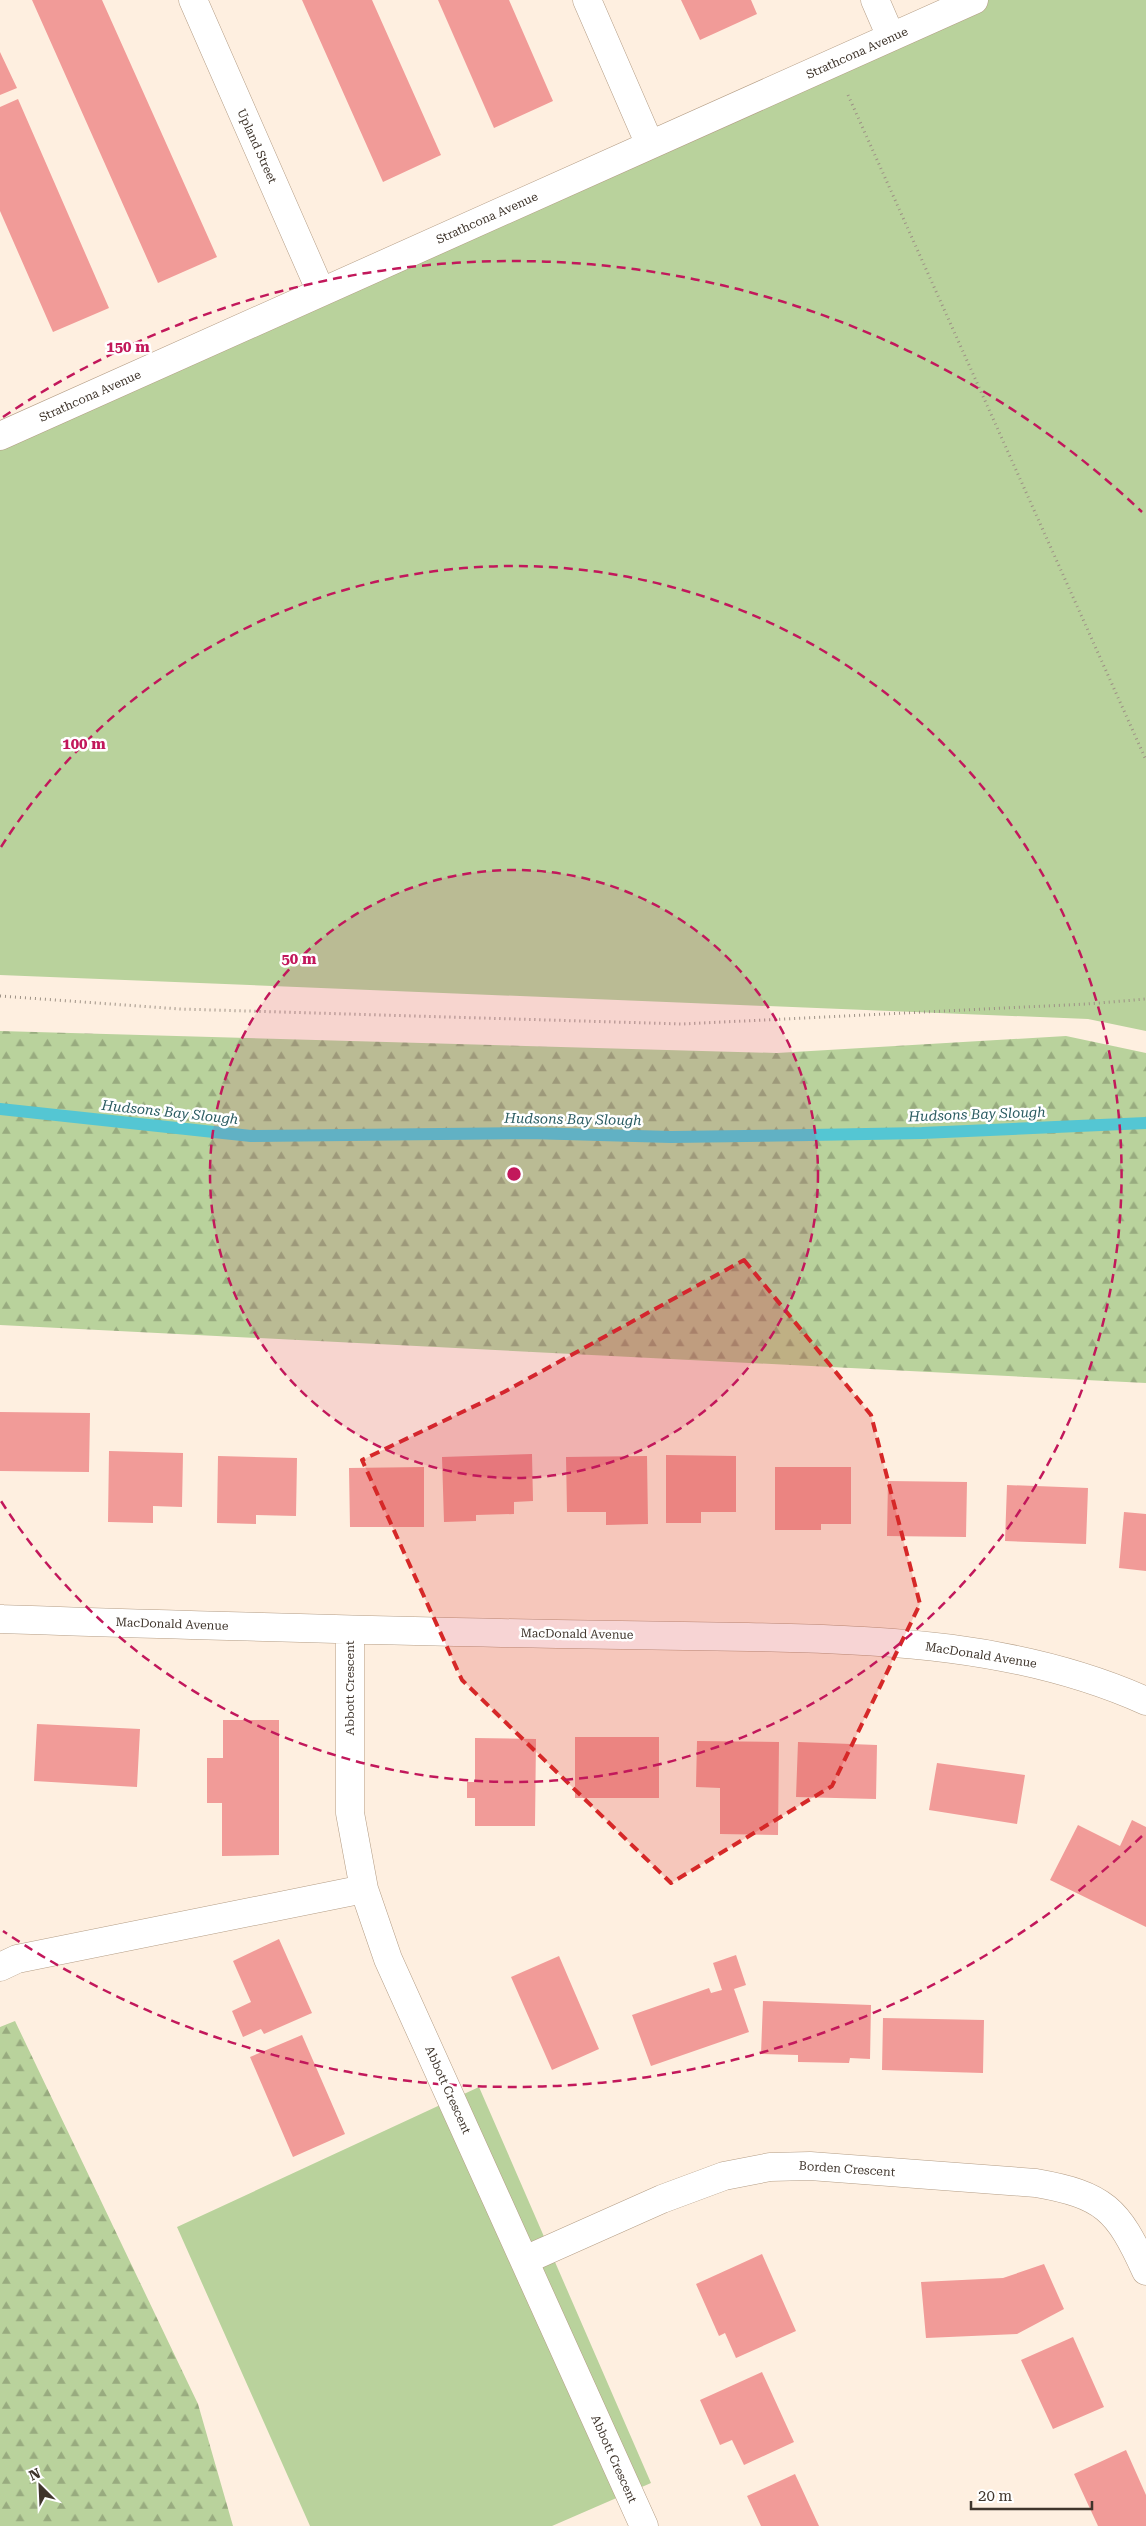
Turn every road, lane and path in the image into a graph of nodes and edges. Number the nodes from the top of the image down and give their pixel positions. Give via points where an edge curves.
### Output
1 (193, 0) edge
2 (587, 0) edge
3 (875, 0) edge
4 (974, 0) edge
5 (891, 37) junction
6 (833, 63) junction
7 (650, 145) junction
8 (321, 292) junction
9 (0, 436) edge
10 (1146, 760) edge
11 (0, 996) edge
12 (1146, 998) edge
13 (0, 1619) edge
14 (350, 1630) junction
15 (1146, 1701) edge
16 (364, 1889) junction
17 (0, 1967) edge
18 (525, 2260) junction
19 (1146, 2271) edge
20 (644, 2526) edge

1 - 8 street, Upland Street
2 - 7 street
3 - 5 street
4 - 5 street, Strathcona Avenue
5 - 6 street, Strathcona Avenue
6 - 7 street, Strathcona Avenue
6 - 10 path
7 - 8 street, Strathcona Avenue
8 - 9 street, Strathcona Avenue
11 - 12 path via 180,1009 682,1024 1088,1004
13 - 14 street, MacDonald Avenue
14 - 15 street, MacDonald Avenue via 895,1642 1066,1670
14 - 16 street, Abbott Crescent via 350,1813
16 - 17 street via 17,1960
16 - 18 street, Abbott Crescent via 388,1959
18 - 19 street, Borden Crescent via 662,2199 724,2176 770,2167 810,2166 1036,2183 1067,2189 1094,2199 1119,2220
18 - 20 street, Abbott Crescent

